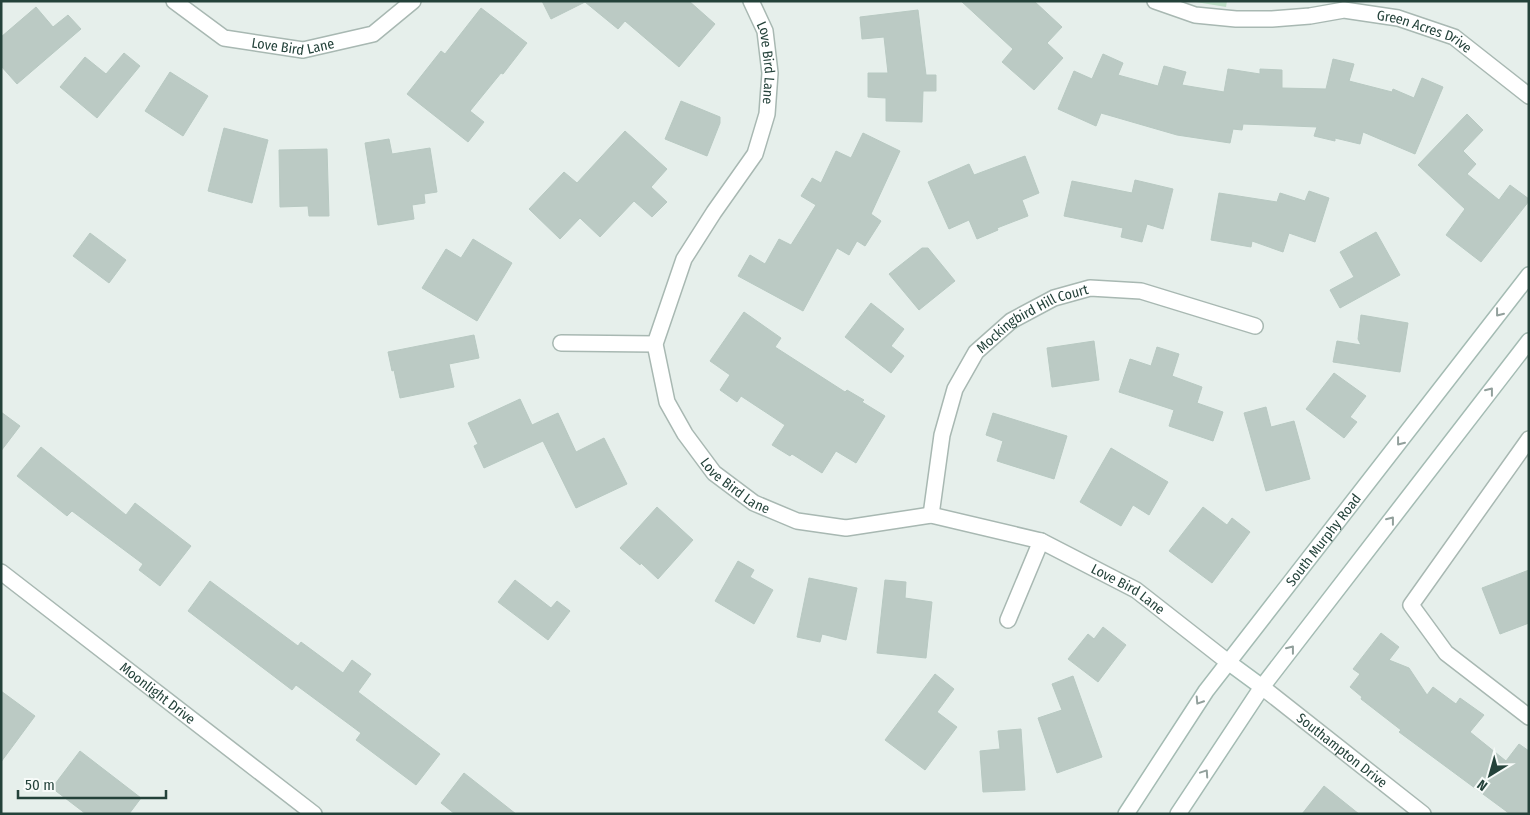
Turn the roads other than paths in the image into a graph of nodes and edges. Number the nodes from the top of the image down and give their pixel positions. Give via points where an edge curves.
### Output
1 (174, 1) edge
2 (413, 1) edge
3 (750, 1) edge
4 (1155, 1) edge
5 (1529, 96) edge
6 (1529, 274) edge
7 (1255, 326) dead end
8 (1529, 341) edge
9 (561, 343) dead end
10 (655, 344) junction
11 (1529, 439) edge
12 (931, 515) junction
13 (1042, 542) junction
14 (1, 572) edge
15 (1008, 620) dead end
16 (1228, 662) junction
17 (1262, 687) junction
18 (1529, 717) edge
19 (314, 814) edge
20 (1126, 814) edge
21 (1178, 814) edge
22 (1424, 814) edge

1 - 2 street, Love Bird Lane via 224,38 303,50 373,34
3 - 10 street, Love Bird Lane via 765,31 770,73 767,114 756,154 684,259
4 - 5 street, Green Acres Drive via 1195,15 1236,19 1310,16 1344,10 1398,18 1454,36
6 -> 16 street, South Murphy Road
7 - 12 street, Mockingbird Hill Court via 1141,291 1090,288 1054,298 1011,321 976,352 955,389 942,435
17 -> 8 street
9 - 10 street
10 - 12 street, Love Bird Lane via 667,402 685,434 714,473 754,503 797,521 846,528
11 - 18 street via 1411,605 1446,653
12 - 13 street, Love Bird Lane
13 - 15 street
13 - 16 street, Love Bird Lane via 1136,590
14 - 19 street, Moonlight Drive
16 - 17 street, Love Bird Lane
16 -> 20 street, South Murphy Road
21 -> 17 street
17 - 22 street, Southampton Drive

